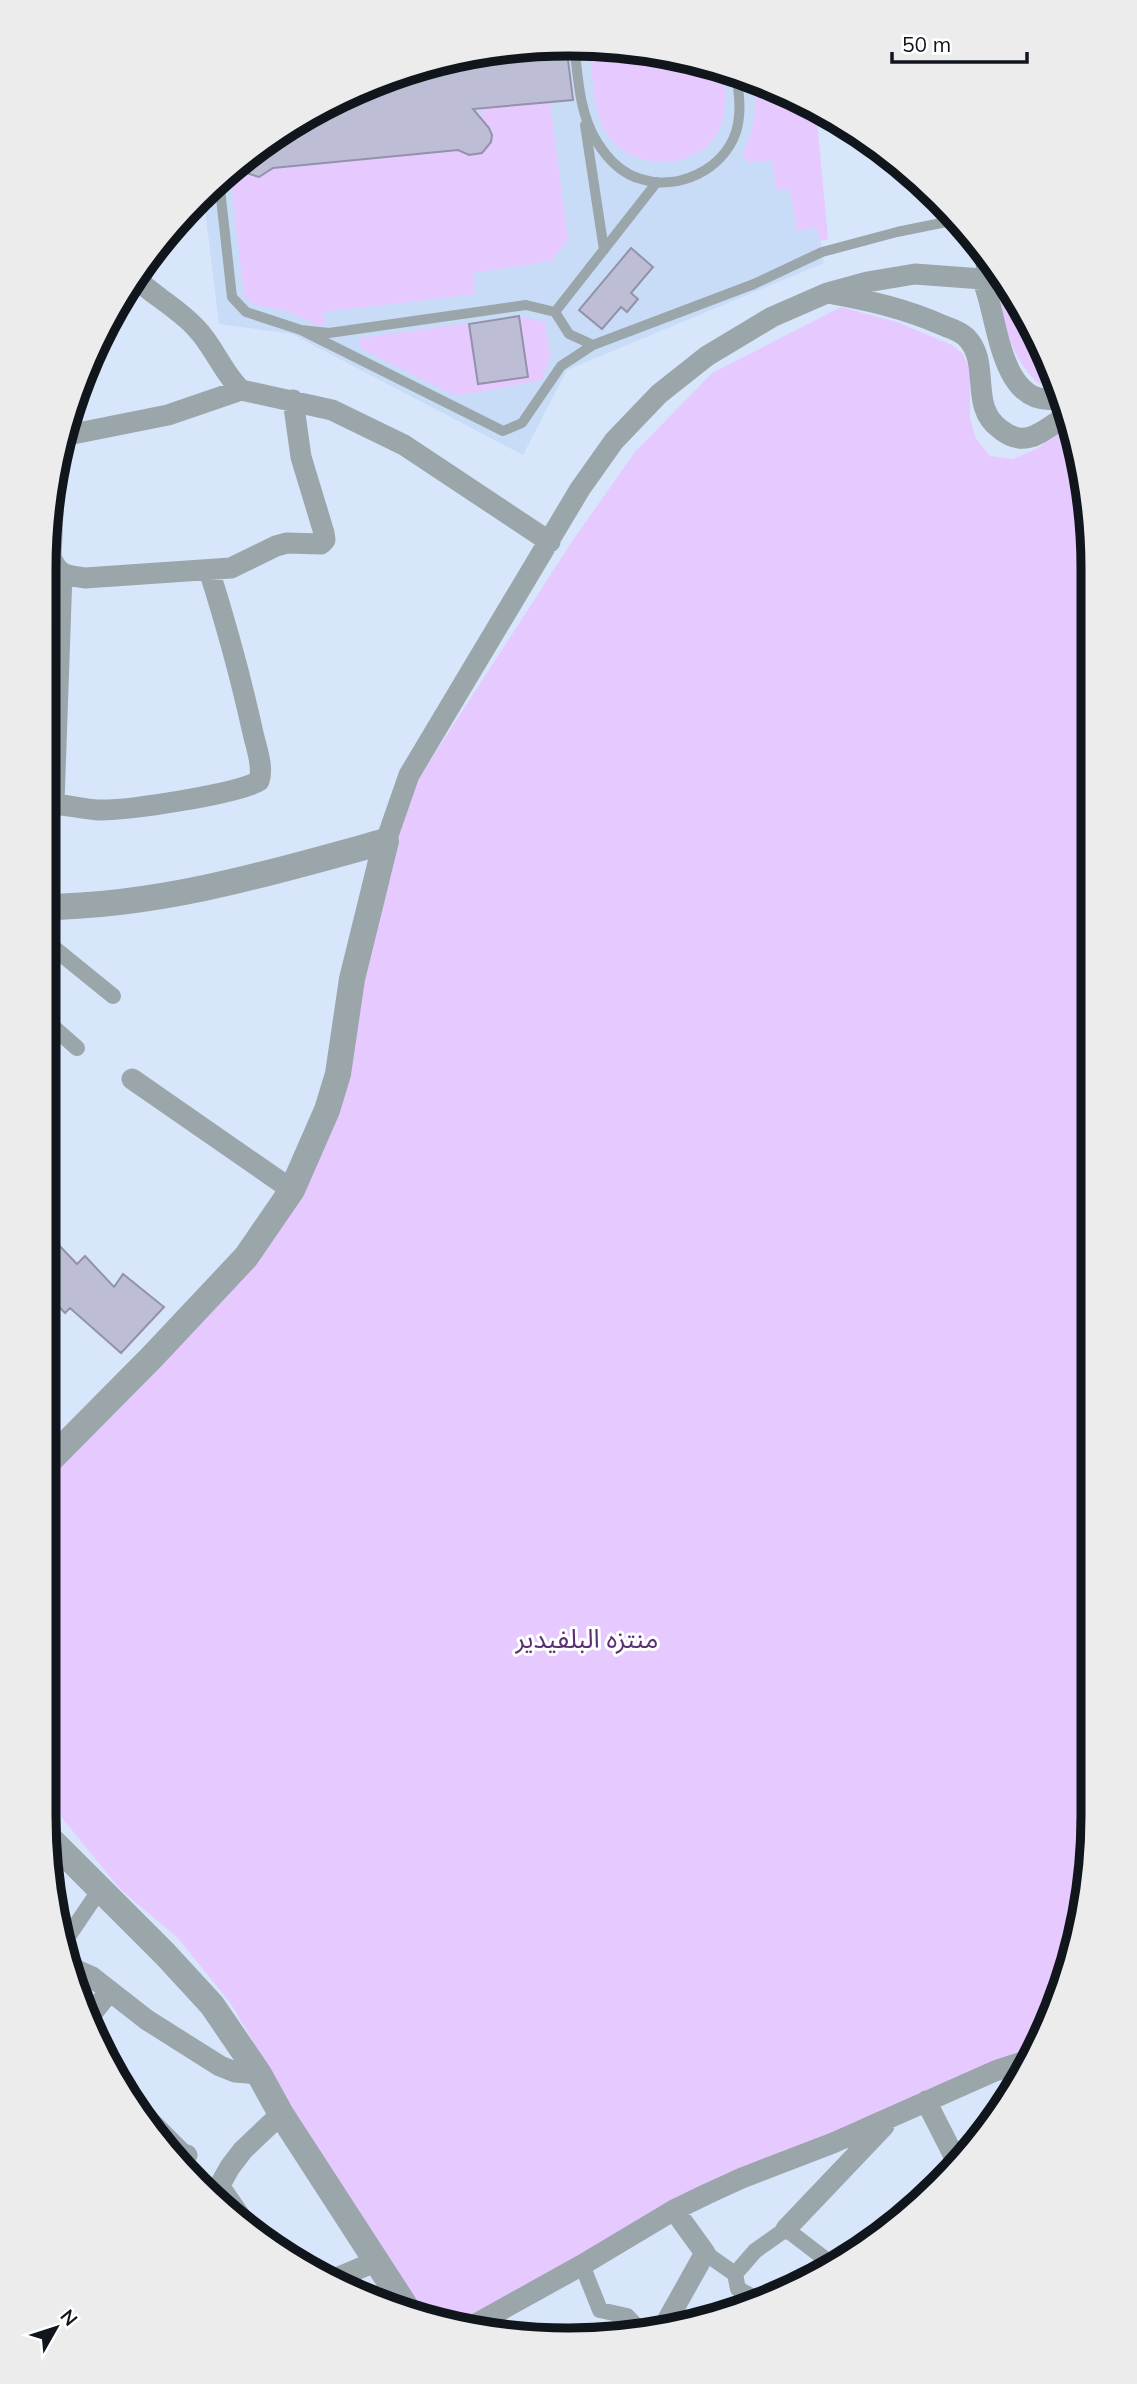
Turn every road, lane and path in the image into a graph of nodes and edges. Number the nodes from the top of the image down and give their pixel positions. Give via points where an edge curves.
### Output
1 (576, 56) edge
2 (737, 85) edge
3 (583, 112) junction
4 (657, 182) junction
5 (220, 193) edge
6 (946, 222) edge
7 (604, 250) junction
8 (981, 265) edge
9 (982, 278) junction
10 (142, 284) edge
11 (827, 293) junction
12 (555, 312) junction
13 (301, 330) junction
14 (593, 345) junction
15 (241, 390) junction
16 (1052, 399) edge
17 (293, 400) junction
18 (1059, 420) edge
19 (74, 434) edge
20 (550, 542) junction
21 (56, 568) edge
22 (209, 570) junction
23 (62, 573) junction
24 (56, 680) edge
25 (56, 805) edge
26 (386, 841) junction
27 (56, 906) edge
28 (56, 950) edge
29 (113, 996) dead end
30 (56, 1030) edge
31 (77, 1048) dead end
32 (132, 1079) dead end
33 (292, 1190) junction
34 (56, 1454) edge
35 (57, 1846) edge
36 (101, 1888) junction
37 (70, 1934) edge
38 (80, 1972) edge
39 (110, 1991) junction
40 (94, 2010) edge
41 (1016, 2064) edge
42 (259, 2074) junction
43 (926, 2101) junction
44 (281, 2114) junction
45 (893, 2117) junction
46 (953, 2154) edge
47 (218, 2189) edge
48 (674, 2210) junction
49 (786, 2229) junction
50 (705, 2253) junction
51 (825, 2259) edge
52 (377, 2261) junction
53 (582, 2265) junction
54 (735, 2273) junction
55 (343, 2275) edge
56 (749, 2295) edge
57 (402, 2300) edge
58 (669, 2318) edge
59 (482, 2320) edge
60 (635, 2324) edge

1 - 3 lane
2 - 4 lane via 736,132 721,158 698,176
3 - 4 lane via 596,141 614,164 640,179
3 - 7 lane
4 - 7 lane
5 - 13 lane via 232,297 246,312
6 - 14 lane via 822,252 754,284
7 - 12 lane
8 - 9 lane
9 - 11 street via 915,274
9 - 16 street via 1003,357 1014,380 1034,396
10 - 15 street via 195,326
11 - 18 street via 912,312 964,335 981,363 983,409 994,425 1015,439 1026,440
11 - 20 street via 772,317 707,356 659,394 614,441
12 - 13 lane via 526,305 329,334
12 - 14 lane via 569,334
13 - 14 lane via 503,431 522,423 561,366
15 - 17 street
15 - 19 street via 168,415
17 - 20 street via 332,411 404,444
17 - 22 street via 301,457 325,540 276,546 231,568
20 - 26 street via 409,775
21 - 23 street
22 - 23 street via 85,578
22 - 25 street via 231,639 261,769 259,781 165,803 100,810
23 - 24 street
26 - 27 street via 177,893 120,903
26 - 33 street via 352,979 338,1074
28 - 29 street
30 - 31 street
32 - 33 street
33 - 34 street via 246,1256
35 - 36 street
36 - 37 street
36 - 42 street via 212,2005
38 - 39 street
39 - 40 street
39 - 42 street via 220,2066
41 - 43 street
42 - 44 street
43 - 45 street
43 - 46 street
44 - 47 street via 243,2150
44 - 52 street
45 - 48 street
45 - 49 street
48 - 50 street
48 - 53 street
49 - 51 street
49 - 54 street via 755,2251
50 - 54 street
50 - 58 street
52 - 55 street
52 - 57 street
53 - 59 street
53 - 60 street via 600,2310 627,2316
54 - 56 street via 738,2289

